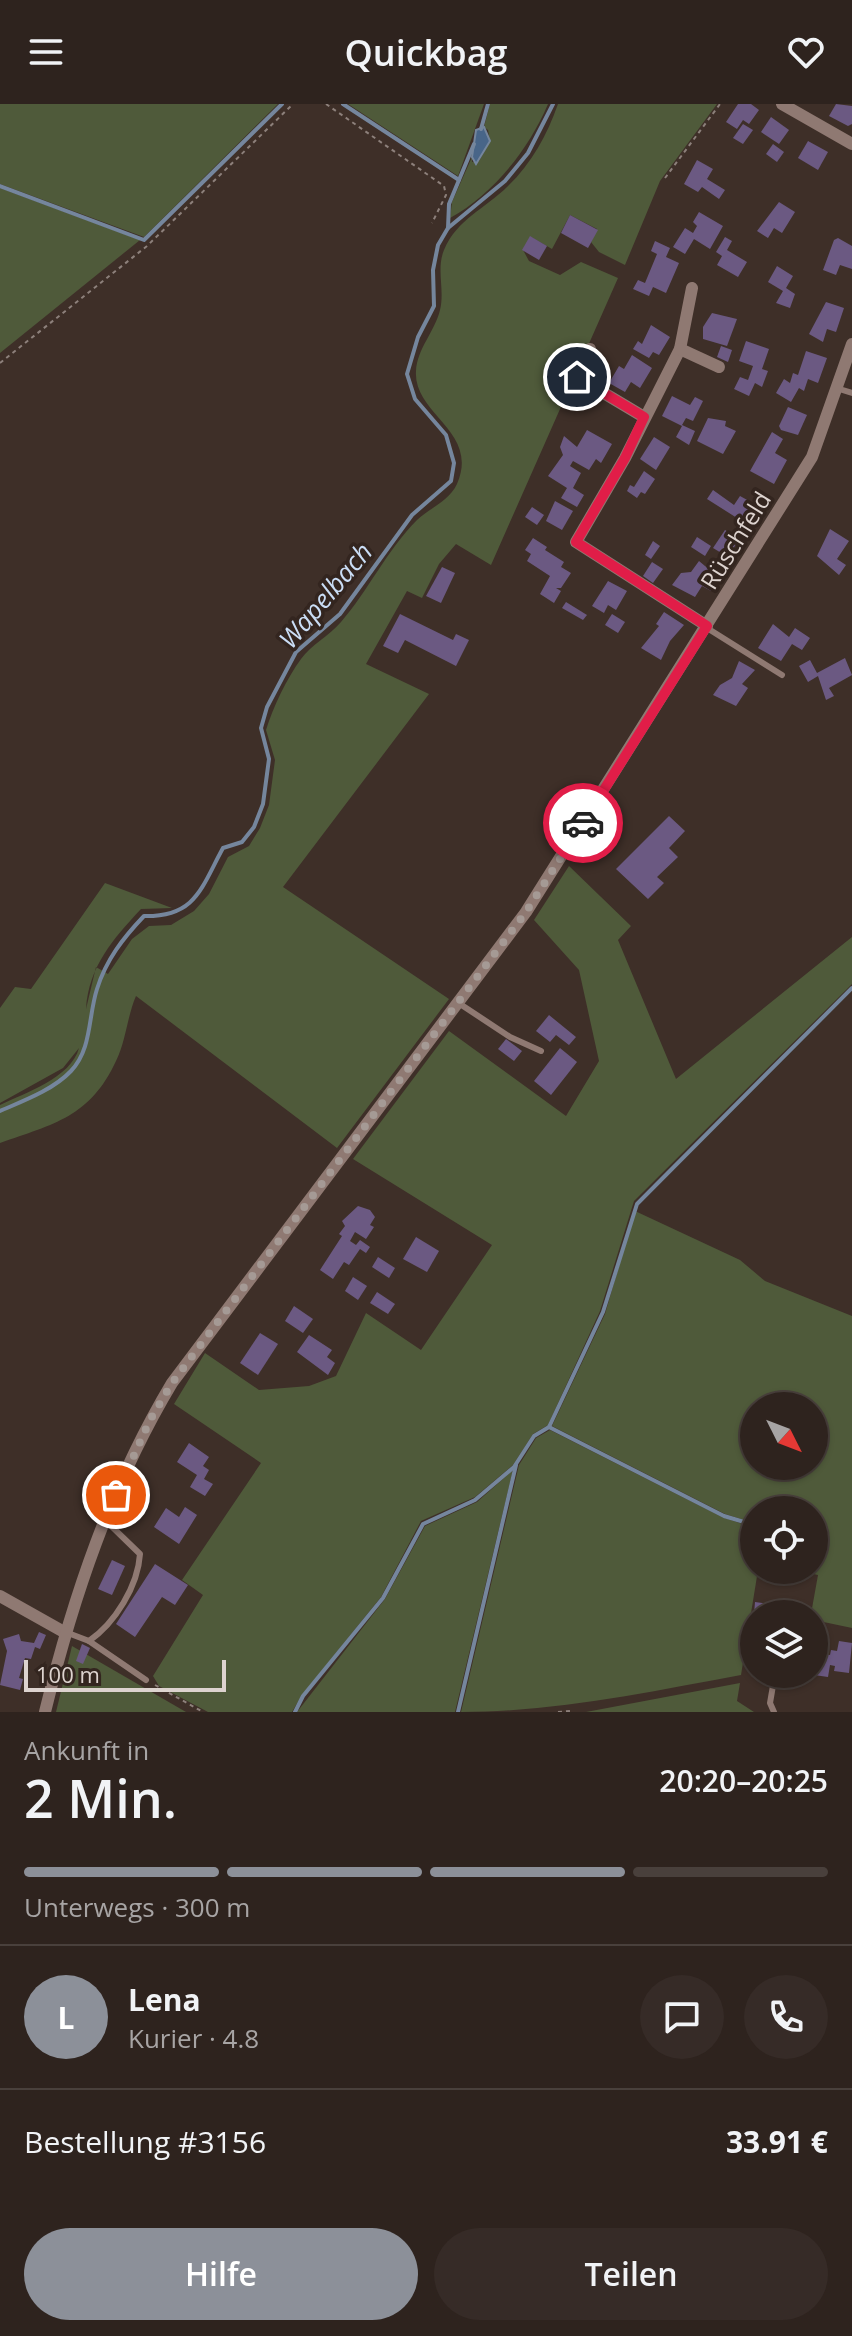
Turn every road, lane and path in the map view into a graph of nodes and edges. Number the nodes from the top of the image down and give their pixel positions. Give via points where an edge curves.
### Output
1 (293, 104) edge
2 (326, 104) edge
3 (720, 104) edge
4 (782, 104) edge
5 (852, 144) edge
6 (665, 178) dead end
7 (432, 223) dead end
8 (692, 288) dead end
9 (852, 344) edge
10 (590, 349) dead end
11 (680, 349) junction
12 (0, 363) edge
13 (719, 367) dead end
14 (836, 388) junction
15 (852, 393) edge
16 (644, 417) junction
17 (707, 627) junction
18 (782, 675) dead end
19 (457, 1002) junction
20 (541, 1051) dead end
21 (105, 1520) junction
22 (0, 1596) edge
23 (64, 1632) junction
24 (89, 1641) junction
25 (146, 1680) joint
26 (773, 1688) edge
27 (570, 1711) edge
28 (45, 1712) edge
29 (203, 1712) edge
30 (558, 1712) edge
31 (774, 1712) edge

1 - 12 path via 147,246
2 - 7 path via 444,186 446,195
3 - 6 path
4 - 5 street
8 - 11 street
9 - 14 street, Rüschfeld
10 - 16 street via 577,377
11 - 13 street
11 - 16 street
14 - 15 lane
14 - 17 street, Rüschfeld via 812,457
16 - 17 street via 576,542
17 - 18 lane
17 - 19 street, Rüschfeld via 526,912
19 - 20 lane
19 - 21 street, Rüschfeld via 172,1383
21 - 23 street, Rüschfeld
21 - 24 lane via 140,1554 139,1571 107,1628
22 - 23 street
23 - 24 lane
23 - 28 street, Rüschfeld
24 - 25 lane
25 - 29 path
26 - 31 lane
27 - 30 path

